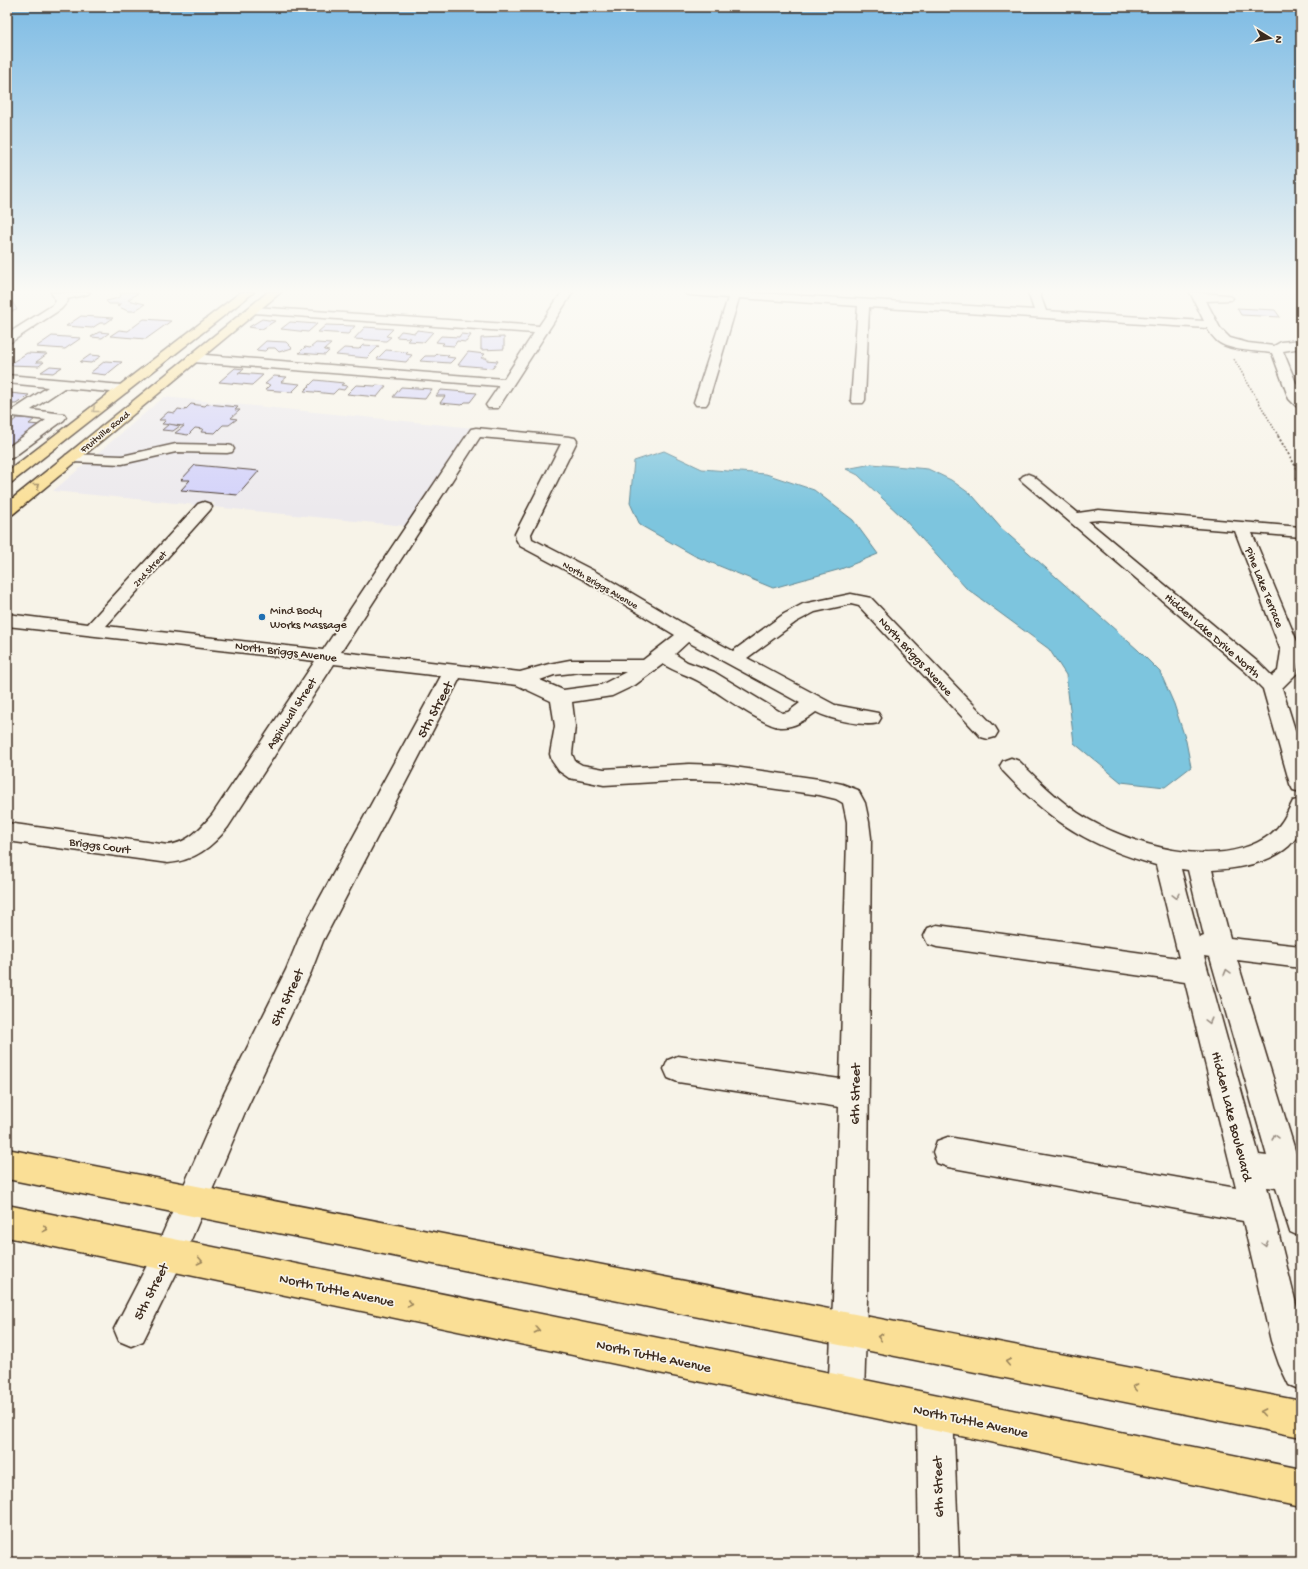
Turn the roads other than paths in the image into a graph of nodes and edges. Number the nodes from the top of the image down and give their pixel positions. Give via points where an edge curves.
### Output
1 (153, 365) edge
2 (184, 365) edge
3 (284, 365) edge
4 (519, 365) edge
5 (712, 365) edge
6 (859, 365) edge
7 (1283, 365) edge
8 (7, 379) edge
9 (508, 383) junction
10 (62, 384) junction
11 (122, 389) junction
12 (858, 400) dead end
13 (701, 402) dead end
14 (1301, 403) edge
15 (493, 405) dead end
16 (476, 432) joint
17 (227, 449) dead end
18 (7, 455) edge
19 (71, 458) junction
20 (7, 479) edge
21 (1028, 479) dead end
22 (204, 507) dead end
23 (7, 510) edge
24 (1074, 518) junction
25 (1241, 527) junction
26 (1301, 532) edge
27 (7, 620) edge
28 (93, 629) junction
29 (687, 634) junction
30 (329, 656) junction
31 (734, 659) junction
32 (655, 660) junction
33 (454, 671) junction
34 (521, 679) junction
35 (1272, 687) junction
36 (561, 697) junction
37 (814, 703) junction
38 (871, 718) dead end
39 (988, 732) dead end
40 (1012, 766) dead end
41 (1301, 784) edge
42 (1301, 807) edge
43 (7, 832) edge
44 (192, 848) joint
45 (1166, 858) junction
46 (1198, 862) junction
47 (937, 936) dead end
48 (1188, 944) junction
49 (1220, 947) junction
50 (1301, 957) edge
51 (1196, 972) junction
52 (678, 1069) dead end
53 (854, 1095) junction
54 (948, 1152) dead end
55 (7, 1164) edge
56 (1247, 1169) junction
57 (1294, 1176) edge
58 (193, 1201) junction
59 (1255, 1207) junction
60 (7, 1221) edge
61 (1301, 1221) edge
62 (169, 1255) junction
63 (131, 1329) dead end
64 (848, 1330) junction
65 (1301, 1373) edge
66 (846, 1394) junction
67 (935, 1413) junction
68 (1301, 1419) edge
69 (1301, 1488) edge
70 (939, 1562) edge

1 - 11 main road, Fruitville Road
2 - 19 main road, Fruitville Road
3 - 9 street
4 - 9 street
5 - 13 street
6 - 12 street
7 - 14 street via 1296,399
8 - 10 street
9 - 15 street
10 - 11 street
10 - 18 street via 18,413 59,417
11 -> 20 main road, Fruitville Road
16 - 29 street, North Briggs Avenue via 569,440 524,534 526,542 590,576
16 - 30 street, Aspinwall Street
17 - 19 street via 176,448 122,460
23 -> 19 main road, Fruitville Road
21 - 24 street, Hidden Lake Drive North
22 - 28 street, 2nd Street
24 - 25 street, Pine Lake Terrace via 1099,516
24 - 35 street, Hidden Lake Drive North via 1252,667
25 - 26 street, Pine Lake Terrace
25 - 35 street, Pine Lake Terrace via 1291,651 1287,673
27 - 28 street, North Briggs Avenue
28 - 30 street, North Briggs Avenue
29 - 31 street, North Briggs Avenue
29 - 32 street
30 - 33 street, North Briggs Avenue
30 - 44 street, Aspinwall Street via 220,821 207,837
31 - 37 street, North Briggs Avenue
31 - 39 street, North Briggs Avenue via 808,608 858,599 865,602
32 - 34 street via 558,668
32 - 36 street via 628,680 605,690
32 - 37 street via 680,666 707,677 780,720 794,718
33 - 34 street, North Briggs Avenue
33 - 58 street, 5th Street via 311,939 298,972 234,1104
34 - 36 street, North Briggs Avenue
35 - 41 street, Hidden Lake Drive North
36 - 53 street, 6th Street via 565,726 561,754 567,766 577,772 604,777 689,772 720,773 819,786 850,796 857,812 859,838
37 - 38 street, North Briggs Avenue via 830,711
40 - 45 street via 1037,794 1068,818 1122,845
42 - 46 street via 1291,830 1278,842 1239,858
43 - 44 street, Briggs Court via 168,854
45 - 46 street
45 -> 48 street, Hidden Lake Boulevard
46 - 49 street
47 - 51 street
48 - 49 street
48 - 51 street, Hidden Lake Boulevard
49 - 50 street
57 -> 49 street
51 -> 56 street, Hidden Lake Boulevard
52 - 53 street
53 - 64 street, 6th Street
54 - 59 street
55 - 58 main road
56 - 57 street
56 - 59 street, Hidden Lake Boulevard
57 - 61 street
58 - 62 street, 5th Street
58 - 64 main road
59 -> 65 street, Hidden Lake Boulevard via 1288,1341
60 -> 62 main road, North Tuttle Avenue
62 - 63 street, 5th Street
62 -> 66 main road, North Tuttle Avenue
64 - 66 street, 6th Street
68 -> 64 main road
66 - 67 main road, North Tuttle Avenue
67 - 69 main road, North Tuttle Avenue
67 - 70 street, 6th Street

